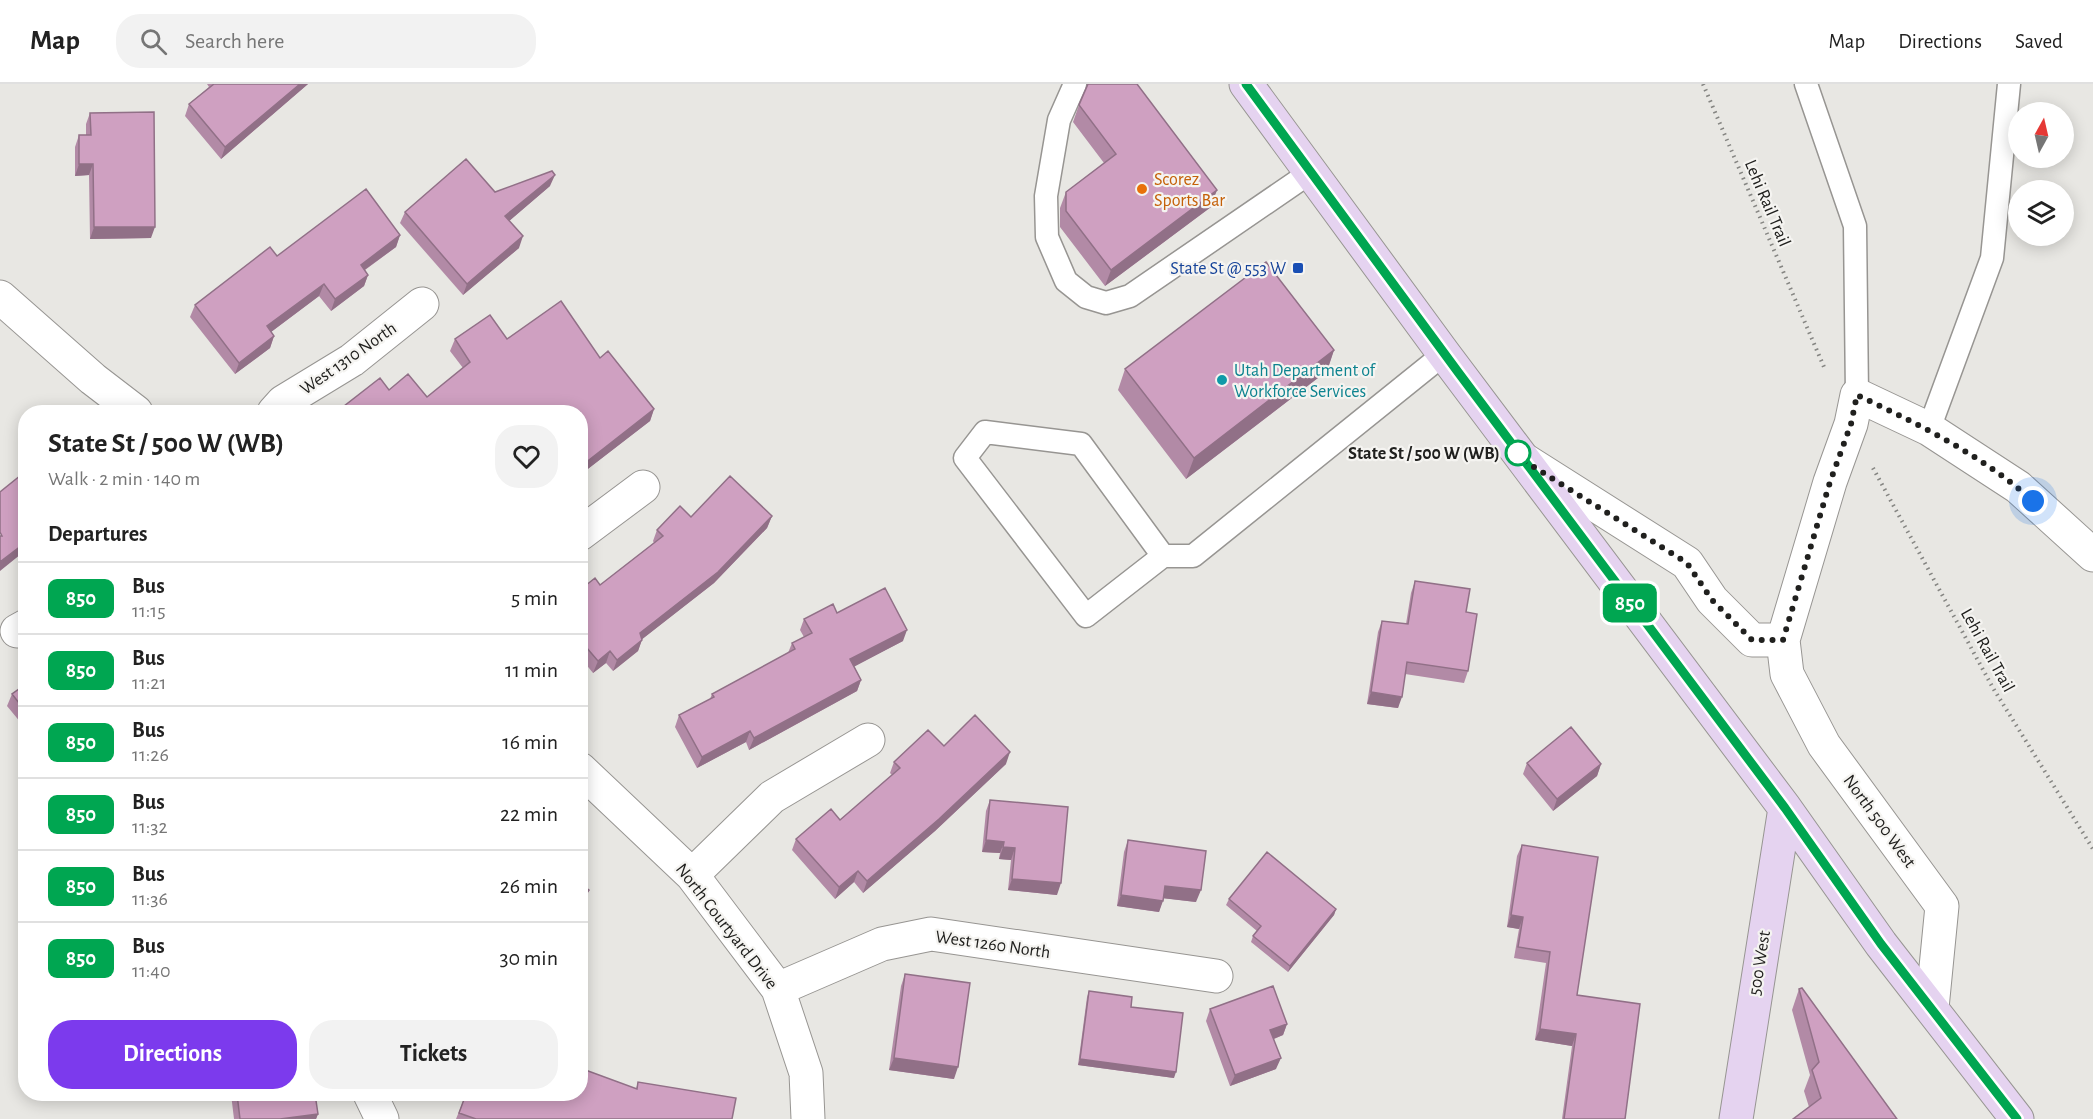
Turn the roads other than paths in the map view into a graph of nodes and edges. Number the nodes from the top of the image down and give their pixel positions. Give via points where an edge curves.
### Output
1 (1075, 84) edge
2 (1246, 84) edge
3 (1806, 84) edge
4 (2009, 84) edge
5 (1311, 172) junction
6 (0, 297) edge
7 (422, 304) dead end
8 (1444, 354) junction
9 (1857, 395) junction
10 (127, 405) edge
11 (281, 405) edge
12 (1929, 429) junction
13 (1523, 460) junction
14 (643, 487) dead end
15 (588, 528) edge
16 (2093, 555) edge
17 (1163, 556) junction
18 (1783, 640) junction
19 (868, 740) dead end
20 (588, 777) edge
21 (1785, 808) junction
22 (692, 875) junction
23 (1216, 976) dead end
24 (778, 989) junction
25 (1932, 1008) junction
26 (373, 1101) edge
27 (382, 1119) edge
28 (808, 1119) edge
29 (1736, 1119) edge
30 (2017, 1119) edge

1 - 5 lane via 1059,120 1046,195 1047,237 1066,281 1086,297 1106,303 1130,296
2 - 5 main road
3 - 9 lane via 1855,226
4 - 12 lane via 1992,258
5 - 8 main road
6 - 10 street
7 - 11 street, West 1310 North via 352,360
8 - 13 main road
8 - 17 lane via 1193,556
9 - 12 street
9 - 18 street, North 500 West
12 - 16 street via 2018,487
13 - 18 street via 1687,563 1712,600 1752,640
13 - 21 main road
14 - 15 street
17 - 17 lane via 1082,444 985,432 965,458 1086,616
18 - 25 street, North 500 West via 1787,674 1824,744 1942,906
19 - 22 street via 772,797
20 - 22 street, North Courtyard Drive
21 - 25 main road via 1881,944
21 - 29 main road, 500 West
22 - 24 street, North Courtyard Drive
23 - 24 street, West 1260 North via 931,934 882,944
24 - 28 street, North Courtyard Drive via 806,1073
25 - 30 main road
26 - 27 street

